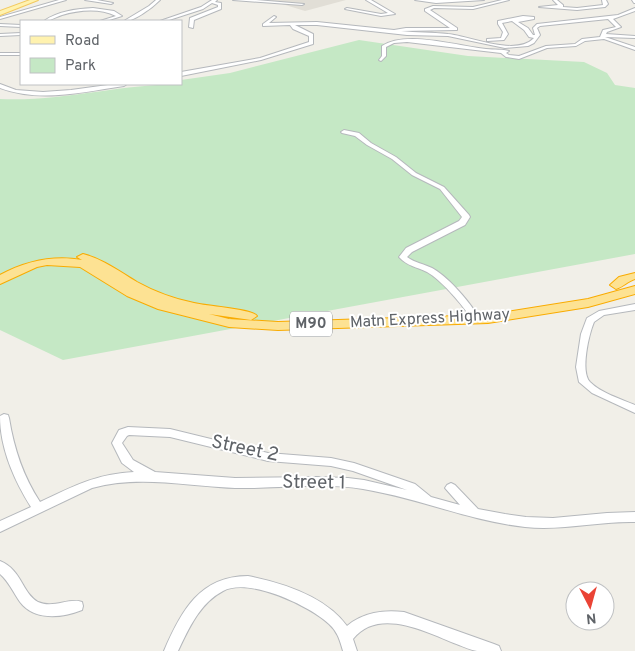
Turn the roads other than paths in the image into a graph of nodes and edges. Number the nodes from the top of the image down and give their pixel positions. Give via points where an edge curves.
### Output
1 (35, 0) edge
2 (43, 0) edge
3 (64, 0) edge
4 (87, 0) edge
5 (158, 0) edge
6 (235, 0) edge
7 (368, 0) edge
8 (417, 0) edge
9 (482, 0) edge
10 (507, 0) edge
11 (555, 0) edge
12 (604, 0) edge
13 (214, 1) edge
14 (268, 2) junction
15 (111, 3) dead end
16 (48, 4) junction
17 (302, 4) dead end
18 (258, 5) dead end
19 (347, 9) dead end
20 (635, 9) edge
21 (0, 13) edge
22 (626, 14) junction
23 (616, 16) junction
24 (274, 17) dead end
25 (635, 17) edge
26 (0, 18) edge
27 (48, 20) edge
28 (106, 20) edge
29 (128, 20) edge
30 (165, 20) edge
31 (291, 24) junction
32 (0, 25) edge
33 (20, 26) edge
34 (191, 27) dead end
35 (394, 31) junction
36 (20, 34) edge
37 (0, 35) edge
38 (448, 35) junction
39 (602, 36) junction
40 (536, 37) junction
41 (635, 37) edge
42 (520, 47) junction
43 (635, 49) edge
44 (502, 52) junction
45 (0, 54) edge
46 (20, 54) edge
47 (380, 60) dead end
48 (182, 74) edge
49 (117, 85) edge
50 (0, 86) edge
51 (344, 132) dead end
52 (0, 272) edge
53 (635, 276) edge
54 (0, 280) edge
55 (635, 282) edge
56 (616, 286) junction
57 (635, 290) edge
58 (635, 307) edge
59 (472, 312) junction
60 (635, 409) edge
61 (4, 418) dead end
62 (160, 478) junction
63 (451, 488) dead end
64 (430, 502) junction
65 (38, 508) junction
66 (474, 512) junction
67 (635, 517) edge
68 (0, 527) edge
69 (0, 567) edge
70 (77, 606) dead end
71 (346, 637) junction
72 (171, 651) edge
73 (350, 651) edge
74 (494, 651) edge

1 - 21 main road
2 - 16 street
3 - 16 street
4 - 15 street
5 - 29 street
6 - 14 street
7 - 19 street via 392,14
8 - 9 street
10 - 35 street via 473,8 433,7 427,10 455,29 406,28
11 - 12 street via 562,6 541,7 592,9 605,6
13 - 30 street
13 - 34 street via 220,4 220,8 192,19
14 - 17 street
14 - 18 street via 269,5
16 - 26 street
20 - 22 street
22 - 23 street
22 - 25 street
23 - 39 street via 610,19 619,27
23 - 40 street via 539,25
24 - 31 street via 265,25
27 - 28 street via 58,14 76,11 106,11 120,16
31 - 35 street via 317,22 357,30
31 - 48 street via 311,35 311,42 253,61
32 - 33 street
35 - 38 street
36 - 37 street
38 - 40 street via 499,40 507,33 500,22 530,16 532,18 514,21
38 - 42 street
39 - 41 street
39 - 43 street
39 - 44 street via 576,44 546,47 519,58
40 - 42 street via 529,45
42 - 44 street
44 - 47 street via 398,41 384,46 384,56
45 - 46 street
49 - 50 street via 35,93
51 - 59 street via 357,134 414,174 442,188 465,214 462,222 409,250 403,257 436,274
52 - 59 highway, Matn Express Highway / M90 via 36,259 72,256 102,264 140,288 172,300 233,314 284,318
53 - 56 highway via 623,279
54 - 57 highway, Matn Express Highway / M90 via 35,264 72,262 83,264 132,293 162,306 220,321 278,326 488,319 588,303
55 - 56 highway, Matn Express Highway / M90
56 - 59 highway, Matn Express Highway / M90 via 581,297
58 - 60 street via 602,313 590,320 585,334 581,373 588,386
61 - 65 street via 7,442 26,491
62 - 64 street, Street 1 via 344,483 384,489
62 - 64 street, Street 2 via 130,467 117,443 122,433 170,433 268,457 354,467 411,486
62 - 65 street, Street 1 via 100,480
63 - 66 street
64 - 66 street, Street 1
65 - 68 street, Street 1
66 - 67 street, Street 1 via 547,523
69 - 70 street via 10,574 31,605 46,610
71 - 72 street via 336,621 311,604 270,587 238,581 212,590 200,601
71 - 73 street
71 - 74 street via 358,625 371,620 404,618

